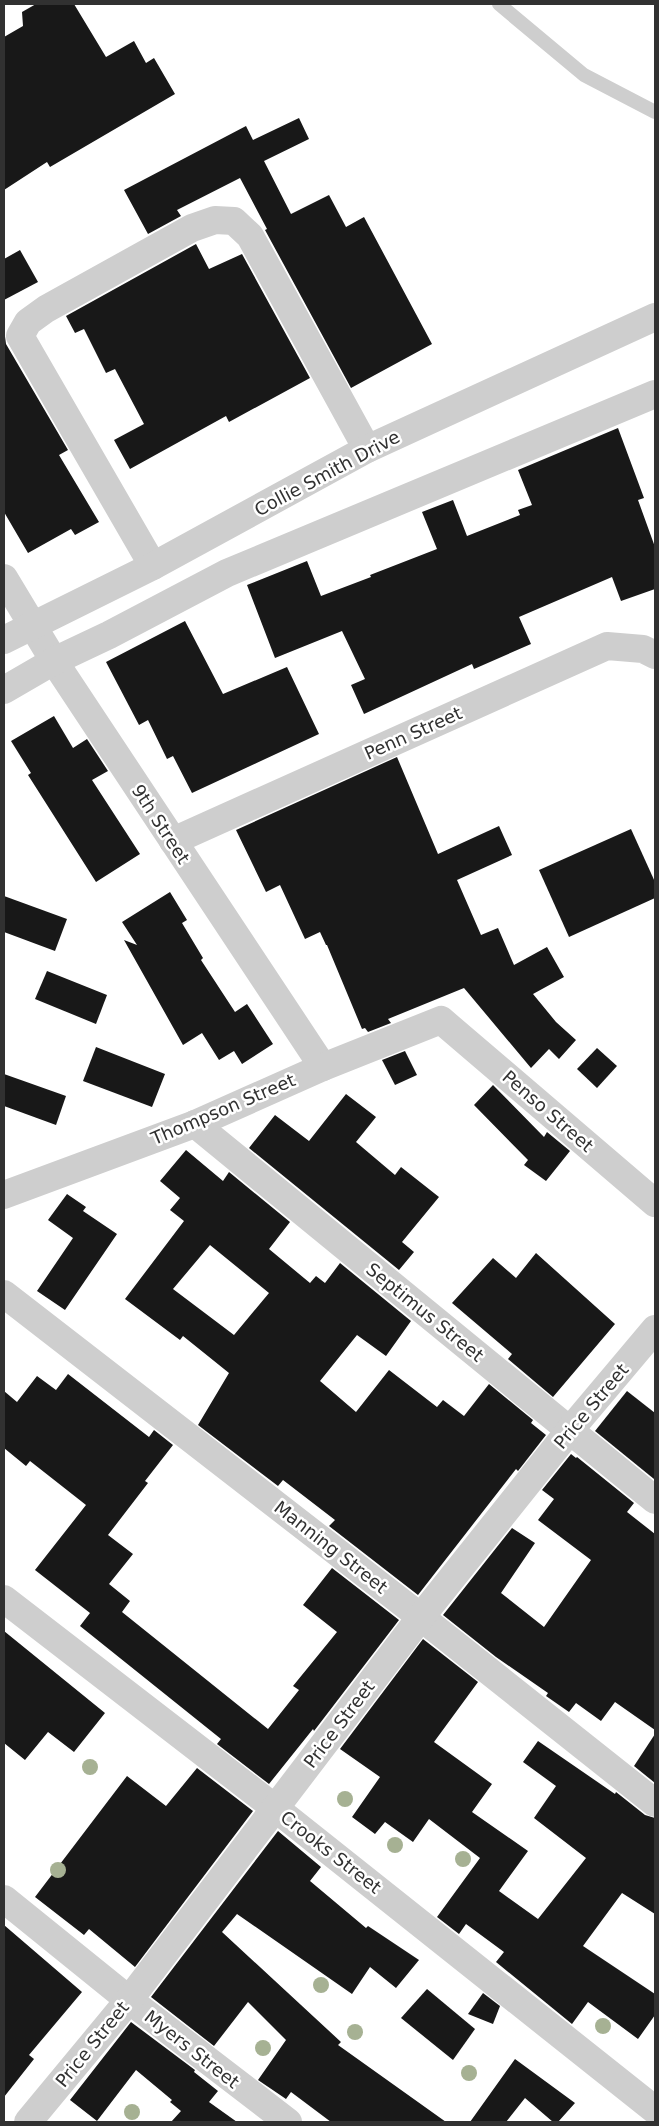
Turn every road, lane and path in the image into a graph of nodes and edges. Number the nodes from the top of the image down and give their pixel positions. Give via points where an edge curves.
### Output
1 (499, 4) edge
2 (655, 112) edge
3 (655, 316) edge
4 (655, 394) edge
5 (367, 449) junction
6 (153, 566) junction
7 (4, 578) edge
8 (32, 624) junction
9 (4, 640) edge
10 (655, 655) edge
11 (54, 661) junction
12 (4, 690) edge
13 (173, 841) junction
14 (441, 1020) joint
15 (323, 1067) junction
16 (195, 1124) junction
17 (4, 1194) edge
18 (655, 1202) edge
19 (4, 1294) edge
20 (655, 1329) edge
21 (570, 1430) junction
22 (655, 1500) edge
23 (4, 1598) edge
24 (420, 1618) junction
25 (655, 1803) edge
26 (275, 1808) junction
27 (4, 1899) edge
28 (128, 2000) junction
29 (655, 2110) edge
30 (28, 2122) edge
31 (288, 2122) edge

1 - 2 lane via 584,75
3 - 5 street, Collie Smith Drive
4 - 11 street via 227,573
5 - 6 street, Collie Smith Drive
5 - 6 street via 250,236 234,221 215,220 192,228 46,309 28,322 20,336
6 - 8 street, Collie Smith Drive
7 - 8 street, 9th Street
8 - 9 street, Collie Smith Drive
8 - 11 street, 9th Street
10 - 13 street, Penn Street via 643,649 607,646
11 - 12 street
11 - 13 street, 9th Street
13 - 15 street, 9th Street
14 - 15 street, Thompson Street
14 - 18 street, Penso Street
15 - 16 street, Thompson Street
16 - 17 street, Thompson Street
16 - 21 street, Septimus Street
19 - 24 street, Manning Street
20 - 21 street, Price Street
21 - 22 street, Septimus Street
21 - 24 street, Price Street
23 - 26 street, Crooks Street
24 - 25 street, Manning Street
24 - 26 street, Price Street
26 - 28 street, Price Street
26 - 29 street, Crooks Street
27 - 28 street, Myers Street
28 - 30 street, Price Street
28 - 31 street, Myers Street

